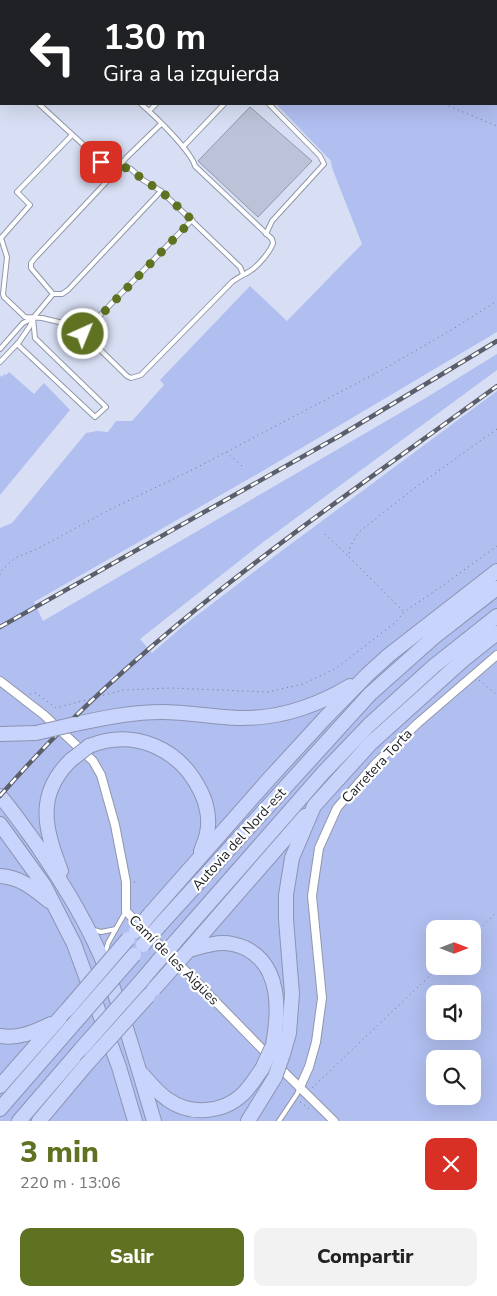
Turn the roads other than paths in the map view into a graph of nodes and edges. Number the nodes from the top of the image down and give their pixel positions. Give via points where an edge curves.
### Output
1 (41, 105) edge
2 (142, 105) edge
3 (155, 105) edge
4 (223, 105) edge
5 (270, 105) edge
6 (149, 111) junction
7 (161, 124) junction
8 (72, 135) junction
9 (183, 147) junction
10 (119, 166) junction
11 (161, 191) junction
12 (192, 220) junction
13 (266, 234) junction
14 (0, 260) edge
15 (7, 264) junction
16 (243, 274) junction
17 (53, 294) junction
18 (33, 318) junction
19 (83, 334) junction
20 (17, 344) junction
21 (0, 349) edge
22 (0, 362) edge
23 (497, 571) edge
24 (497, 588) edge
25 (497, 616) edge
26 (497, 633) edge
27 (497, 655) edge
28 (368, 675) junction
29 (0, 680) edge
30 (0, 734) edge
31 (0, 796) edge
32 (314, 806) junction
33 (0, 824) edge
34 (197, 860) junction
35 (0, 876) edge
36 (72, 897) junction
37 (53, 904) junction
38 (126, 911) junction
39 (87, 928) junction
40 (116, 929) junction
41 (187, 951) junction
42 (102, 962) junction
43 (56, 1022) junction
44 (0, 1036) edge
45 (278, 1050) junction
46 (140, 1071) junction
47 (0, 1086) edge
48 (300, 1087) junction
49 (0, 1109) edge
50 (19, 1121) edge
51 (39, 1121) edge
52 (135, 1121) edge
53 (154, 1121) edge
54 (248, 1121) edge
55 (279, 1121) edge
56 (334, 1121) edge

1 - 8 lane
2 - 6 lane
3 - 6 lane
4 - 9 lane
5 - 13 lane via 324,164 272,222
6 - 7 lane
7 - 9 lane
7 - 10 lane
8 - 10 lane via 101,162
8 - 15 lane via 17,192 30,205 1,238
9 - 13 lane via 195,166
10 - 11 lane via 131,169
10 - 17 lane via 31,263 31,268
11 - 12 lane
11 - 17 lane via 68,290
12 - 16 lane via 240,267
12 - 19 lane
13 - 16 lane via 272,239 272,247 250,271
14 - 15 lane
15 - 18 lane via 4,297 25,317
16 - 19 lane via 136,377 127,376
17 - 18 lane
18 - 19 lane via 76,326
18 - 20 lane
18 - 20 lane via 35,338 106,407 95,417
18 - 21 lane via 23,323
20 - 22 lane
23 - 28 highway
24 - 49 highway, Autovia del Nord-est, bridge via 434,637 370,694 160,925
25 - 50 highway, Autovia del Nord-est, bridge via 434,666 369,725 323,773
26 - 32 highway via 371,743
27 - 48 street, Carretera Torta via 375,764 337,808 318,848 312,896 322,998 316,1042
28 - 30 highway, bridge via 319,703 275,715 238,718 170,712 139,713 36,733
28 - 34 highway
29 - 38 street, Camí de les Aigües via 44,715 93,761 101,775 115,825 126,885
31 - 36 highway
32 - 41 highway
32 - 45 highway via 292,858 286,895 292,994 289,1033
33 - 37 highway via 44,885
34 - 36 highway, bridge via 208,832 208,816 205,800 187,769 176,758 148,742 116,739 100,742 89,746 60,771 47,799 48,830
34 - 43 highway, bridge
35 - 37 highway via 24,883
36 - 39 highway
37 - 52 highway via 90,985
38 - 40 lane
38 - 48 street, Camí de les Aigües
39 - 40 lane via 102,932
39 - 42 highway
40 - 42 lane
41 - 45 highway via 212,943 236,944 256,954 267,966 274,982
41 - 51 highway, bridge
42 - 46 highway
43 - 44 highway via 26,1035
43 - 47 highway
45 - 46 highway, bridge via 238,1098 206,1110 188,1109 173,1103
45 - 54 highway, bridge via 275,1076
46 - 53 highway
48 - 55 lane
48 - 56 street, Camí de les Aigües

